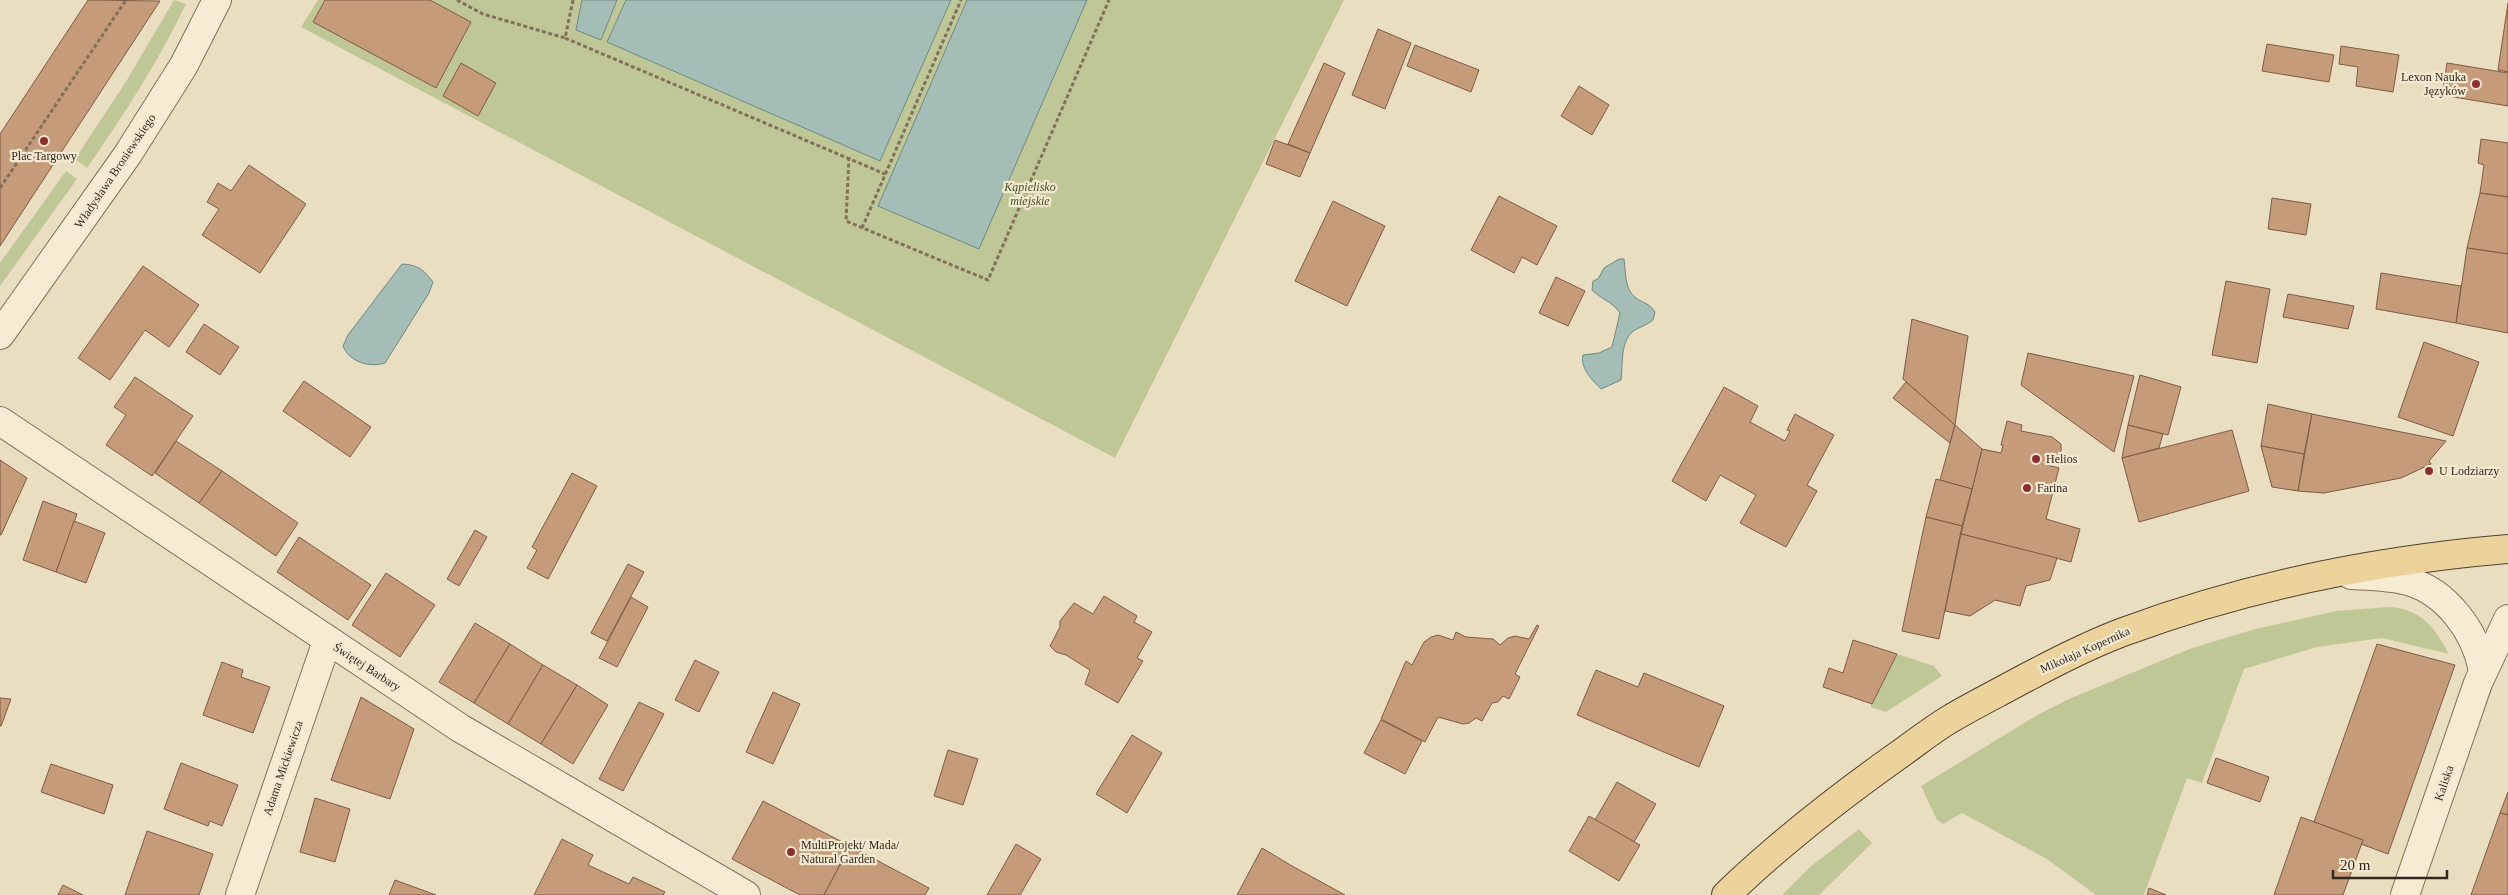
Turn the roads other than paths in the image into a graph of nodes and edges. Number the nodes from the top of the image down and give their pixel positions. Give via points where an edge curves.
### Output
1 (217, 0) edge
2 (0, 335) edge
3 (0, 421) edge
4 (2508, 549) edge
5 (2327, 574) junction
6 (2508, 619) edge
7 (327, 641) junction
8 (2484, 671) junction
9 (240, 895) edge
10 (746, 895) edge
11 (1726, 895) edge
12 (2405, 895) edge

1 - 2 street, Władysława Broniewskiego via 184,65 128,154
3 - 7 street, Świętej Barbary
4 - 5 main road, Mikołaja Kopernika via 2414,558
5 - 8 street via 2381,576 2409,581 2431,591 2453,610 2471,634
5 - 11 main road, Mikołaja Kopernika via 2248,592 2121,632 2052,664 1949,719 1874,772 1769,854
6 - 8 street, Kaliska
7 - 9 street, Adama Mickiewicza
7 - 10 street, Świętej Barbary via 460,728
8 - 12 street, Kaliska

